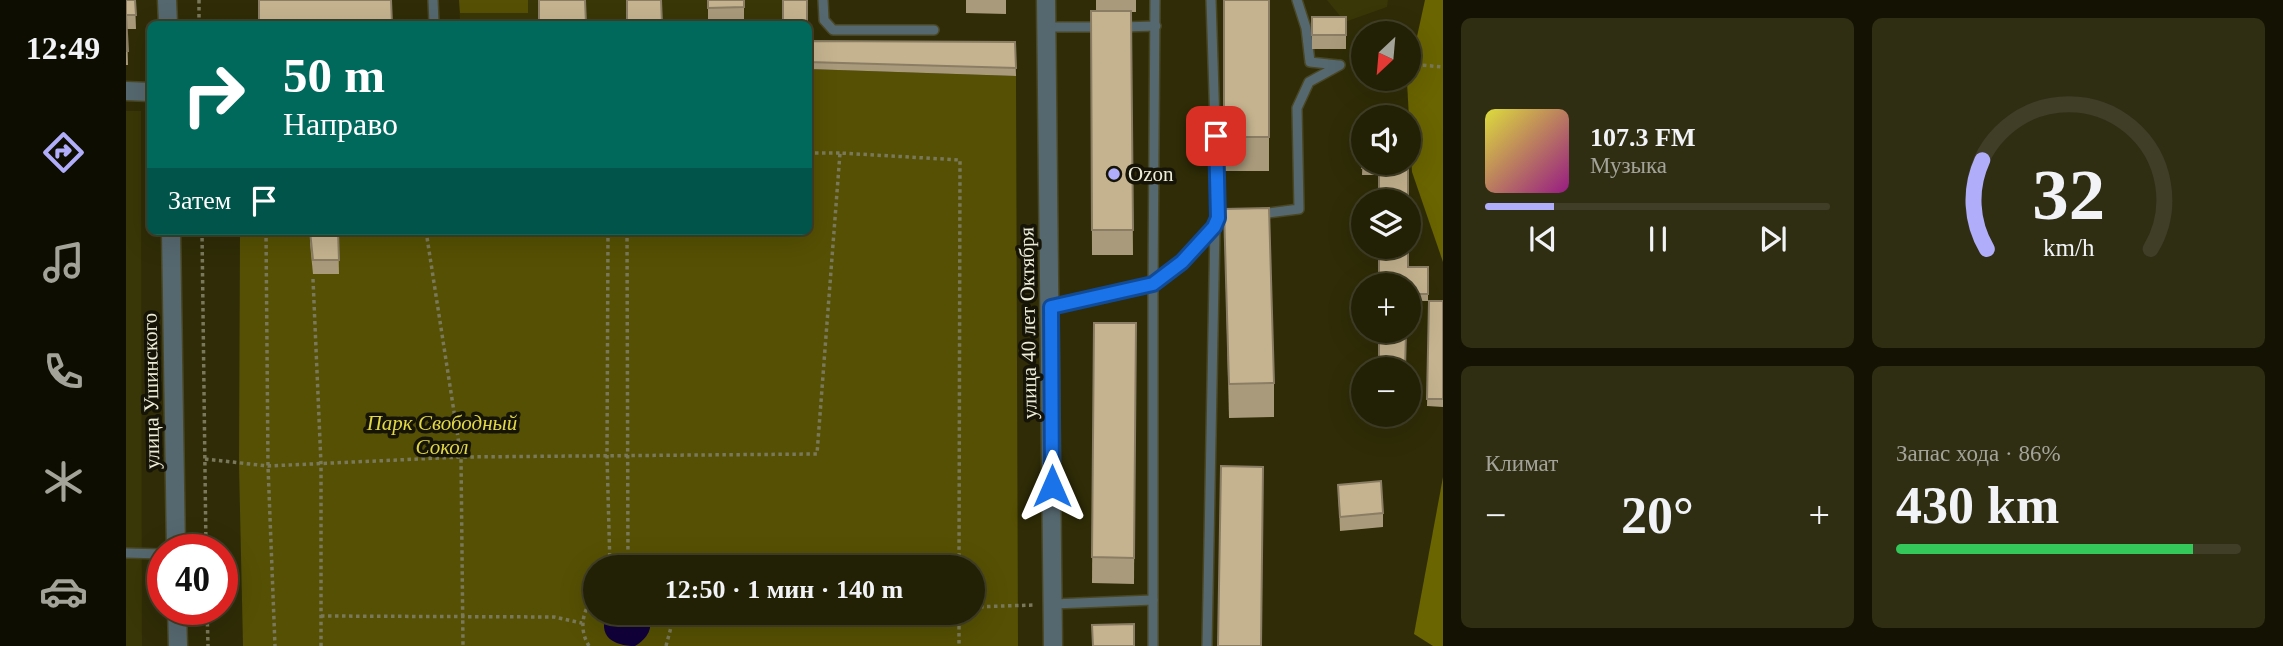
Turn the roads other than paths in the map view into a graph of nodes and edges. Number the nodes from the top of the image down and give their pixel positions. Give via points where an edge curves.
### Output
1 (167, 0) edge
2 (433, 0) edge
3 (823, 0) edge
4 (1046, 0) edge
5 (1155, 0) edge
6 (1211, 0) edge
7 (1297, 0) edge
8 (168, 21) edge
9 (433, 21) edge
10 (1156, 26) junction
11 (1047, 27) junction
12 (934, 30) dead end
13 (126, 91) edge
14 (147, 92) edge
15 (1216, 223) junction
16 (171, 235) edge
17 (1153, 284) junction
18 (1051, 307) junction
19 (176, 534) edge
20 (126, 553) edge
21 (147, 554) edge
22 (1153, 600) junction
23 (1053, 604) junction
24 (177, 625) edge
25 (177, 646) edge
26 (1053, 646) edge
27 (1153, 646) edge
28 (1207, 646) edge

1 - 8 street
2 - 9 lane
3 - 12 lane via 824,20 833,30
4 - 11 street, улица 40 лет Октября
5 - 10 lane
6 - 15 lane
7 - 15 lane via 1310,62 1339,65 1309,82 1297,107 1299,209
10 - 11 lane
10 - 17 lane
11 - 18 street, улица 40 лет Октября
13 - 14 street
15 - 17 lane via 1182,262
15 - 28 lane
16 - 19 street, улица Ушинского
17 - 18 lane
17 - 22 lane
18 - 23 street, улица 40 лет Октября
20 - 21 lane
22 - 23 lane
22 - 27 lane
23 - 26 street, улица 40 лет Октября
24 - 25 street

